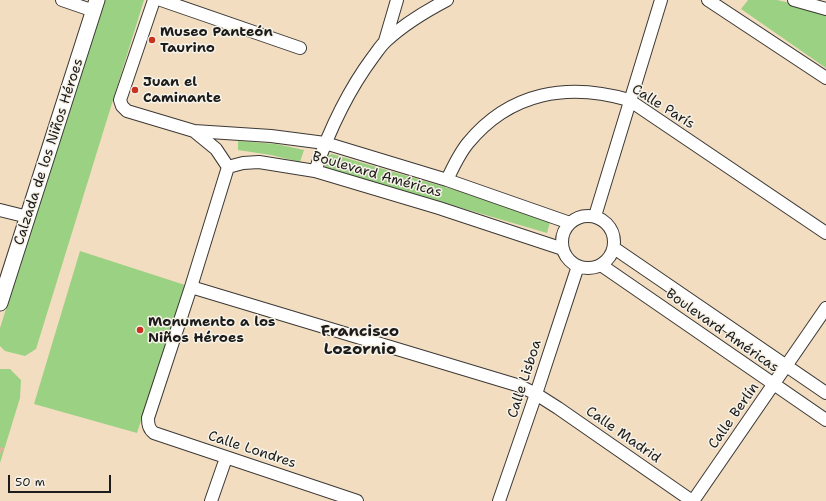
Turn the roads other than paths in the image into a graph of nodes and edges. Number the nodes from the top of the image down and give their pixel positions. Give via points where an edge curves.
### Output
1 (62, 0) edge
2 (154, 0) edge
3 (161, 0) edge
4 (397, 0) edge
5 (447, 0) edge
6 (661, 0) edge
7 (708, 0) edge
8 (794, 0) edge
9 (96, 5) edge
10 (826, 9) edge
11 (385, 41) junction
12 (300, 48) dead end
13 (826, 78) edge
14 (629, 100) junction
15 (194, 131) junction
16 (325, 144) junction
17 (228, 167) junction
18 (315, 171) junction
19 (447, 180) junction
20 (0, 210) edge
21 (594, 216) junction
22 (28, 218) junction
23 (570, 223) junction
24 (826, 233) edge
25 (563, 248) junction
26 (614, 248) junction
27 (601, 265) junction
28 (578, 266) junction
29 (191, 287) junction
30 (0, 303) edge
31 (826, 308) edge
32 (786, 366) junction
33 (773, 385) junction
34 (826, 393) edge
35 (536, 394) junction
36 (826, 420) edge
37 (226, 458) junction
38 (211, 501) edge
39 (357, 501) edge
40 (500, 501) edge
41 (692, 501) edge

1 - 9 street
2 - 15 street, Boulevard Américas via 120,100 127,111
3 - 12 street
4 - 11 street
5 - 11 street via 426,11
6 - 14 street
7 - 13 street
8 - 10 street
9 - 22 street, Calzada de los Niños Héroes
11 - 16 street via 352,88
14 - 19 street, Calle París via 587,91 555,93 523,100 479,130 458,159
14 - 21 street
14 - 24 street, Calle París
15 - 16 street, Boulevard Américas via 270,136
15 - 17 street, Boulevard Américas via 216,149
16 - 18 street
16 - 19 street, Boulevard Américas
17 - 18 street, Boulevard Américas via 259,162
17 - 29 street
18 - 25 street, Boulevard Américas
19 - 23 street, Boulevard Américas
20 - 22 street
21 - 23 street via 582,216
21 - 26 street via 605,222 612,232
22 - 30 street, Calzada de los Niños Héroes
23 - 25 street via 563,235
25 - 28 street via 569,259
26 - 27 street via 609,258
26 - 32 street, Boulevard Américas
27 - 28 street via 590,268
27 - 33 street, Boulevard Américas
28 - 35 street, Calle Lisboa
29 - 35 street, Calle Madrid via 520,386
29 - 37 street, Calle Londres via 148,424 154,433
31 - 32 street, Calle Berlín
32 - 33 street, Calle Berlín
32 - 34 street, Boulevard Américas
33 - 36 street, Boulevard Américas
33 - 41 street, Calle Berlín
35 - 40 street, Calle Lisboa
35 - 41 street, Calle Madrid
37 - 38 street
37 - 39 street, Calle Londres

